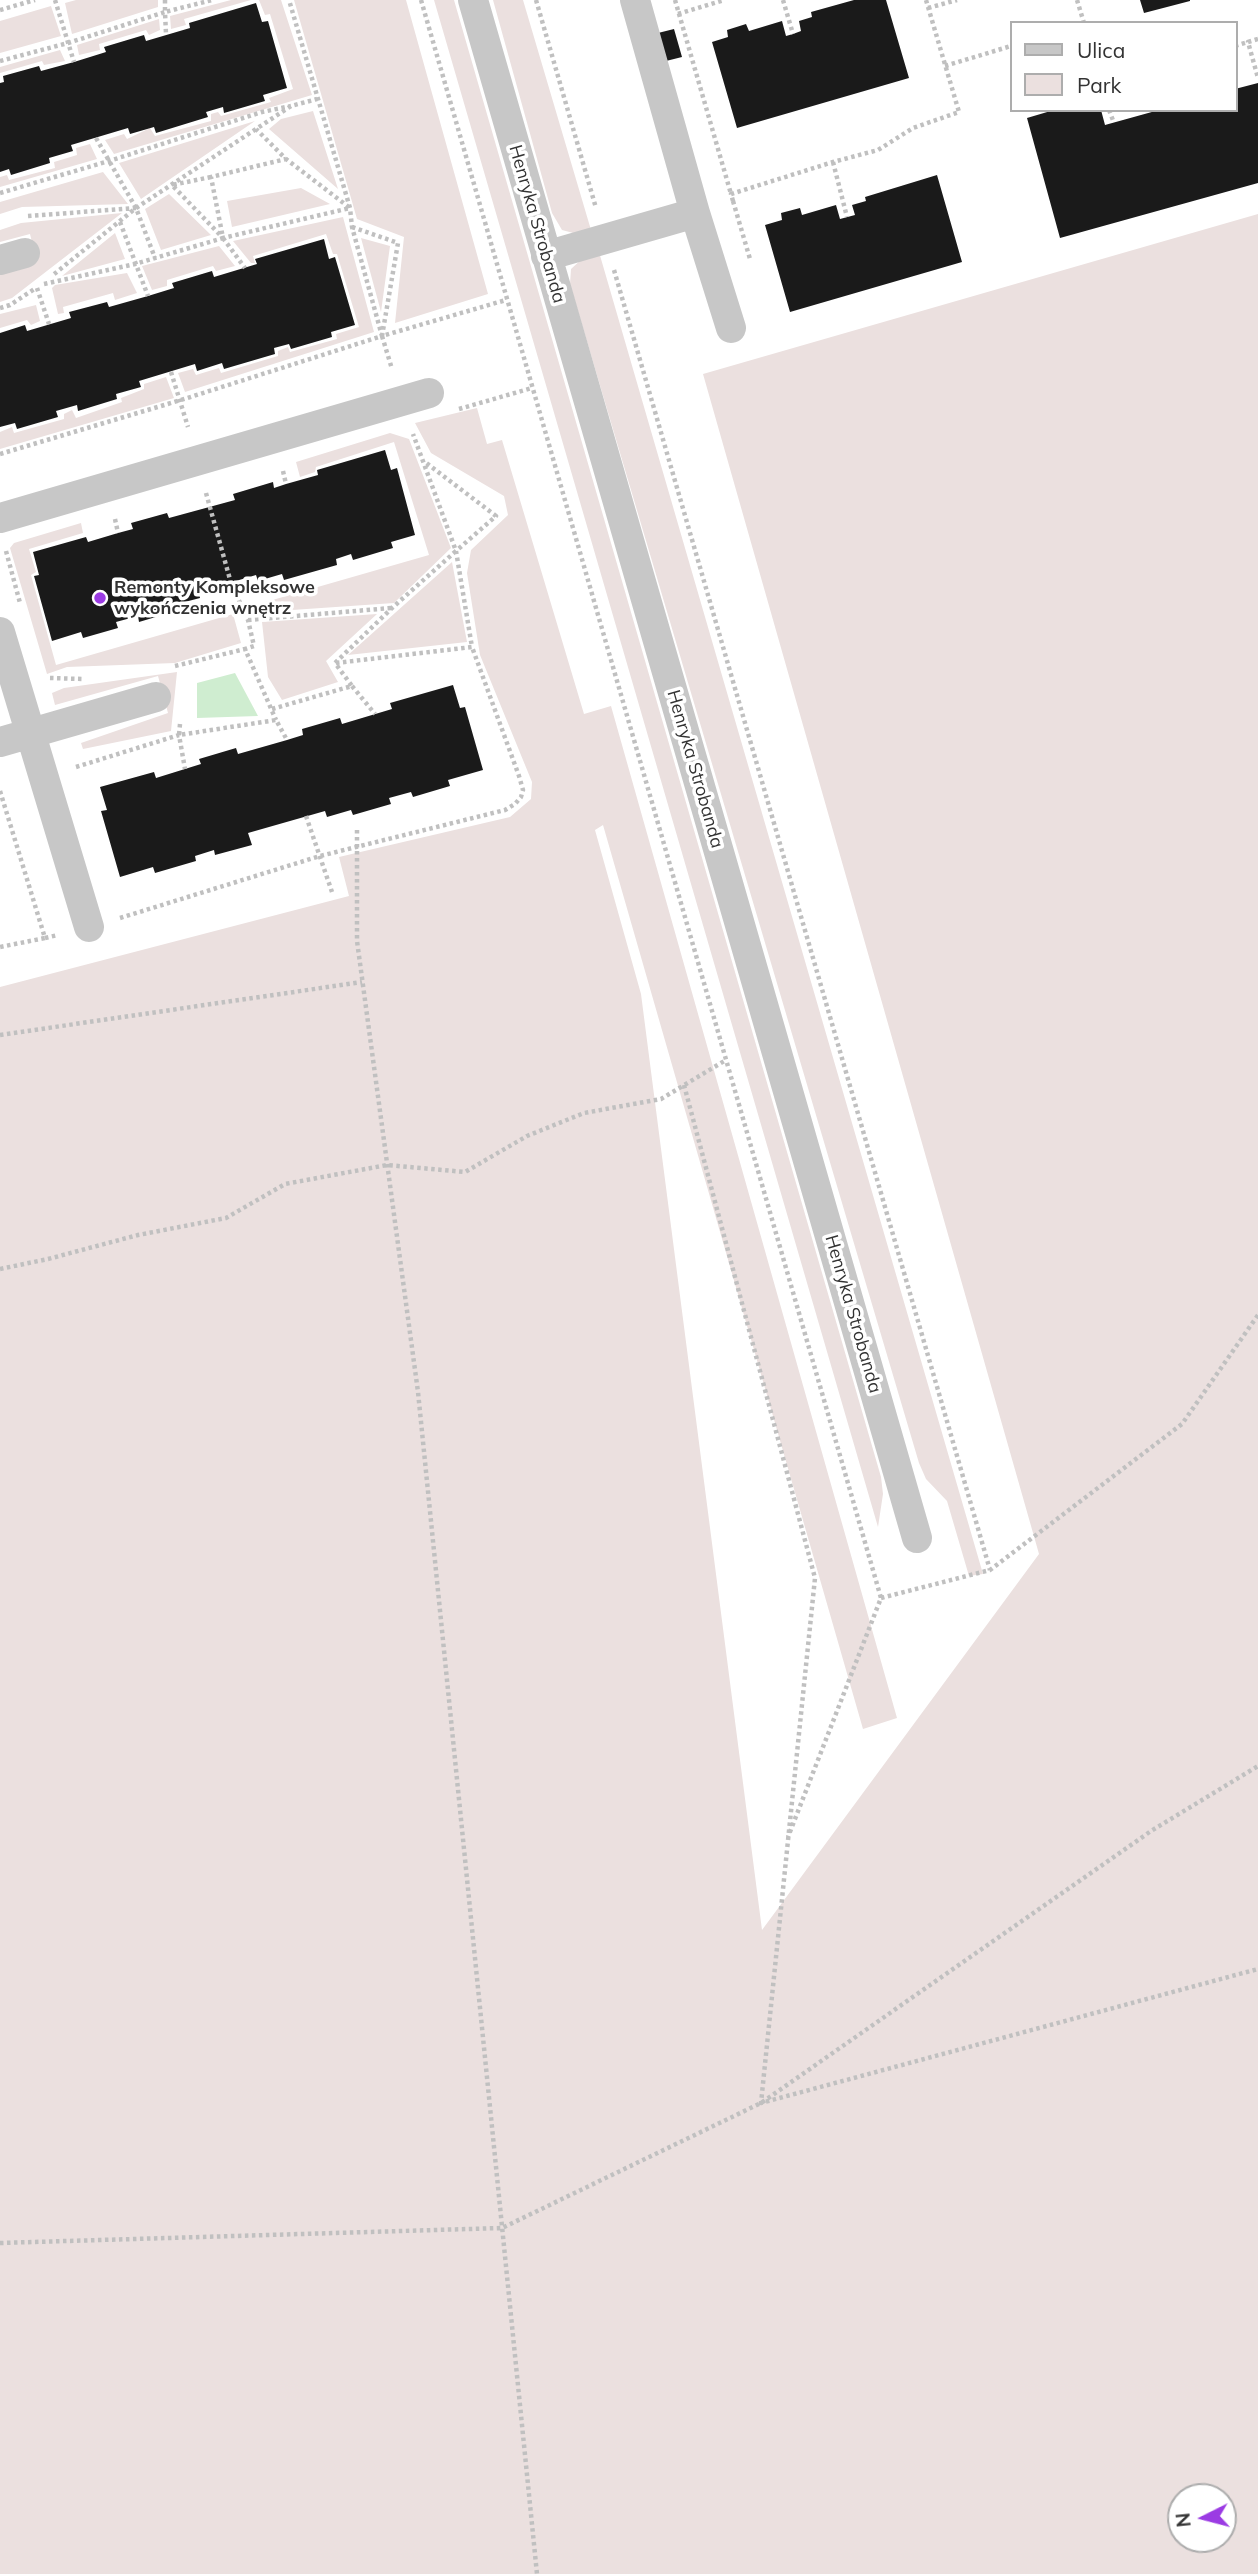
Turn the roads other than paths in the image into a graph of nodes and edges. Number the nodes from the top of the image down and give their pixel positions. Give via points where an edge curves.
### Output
1 (473, 0) edge
2 (638, 13) edge
3 (695, 213) junction
4 (546, 256) junction
5 (731, 328) dead end
6 (429, 393) dead end
7 (4, 529) edge
8 (0, 632) edge
9 (156, 697) dead end
10 (43, 730) junction
11 (0, 742) edge
12 (89, 927) road end
13 (917, 1538) dead end

1 - 4 street, Henryka Strobanda
2 - 3 street
3 - 4 street
3 - 5 street
4 - 13 street, Henryka Strobanda
6 - 7 street
8 - 10 street
9 - 10 street
10 - 11 street
10 - 12 street

